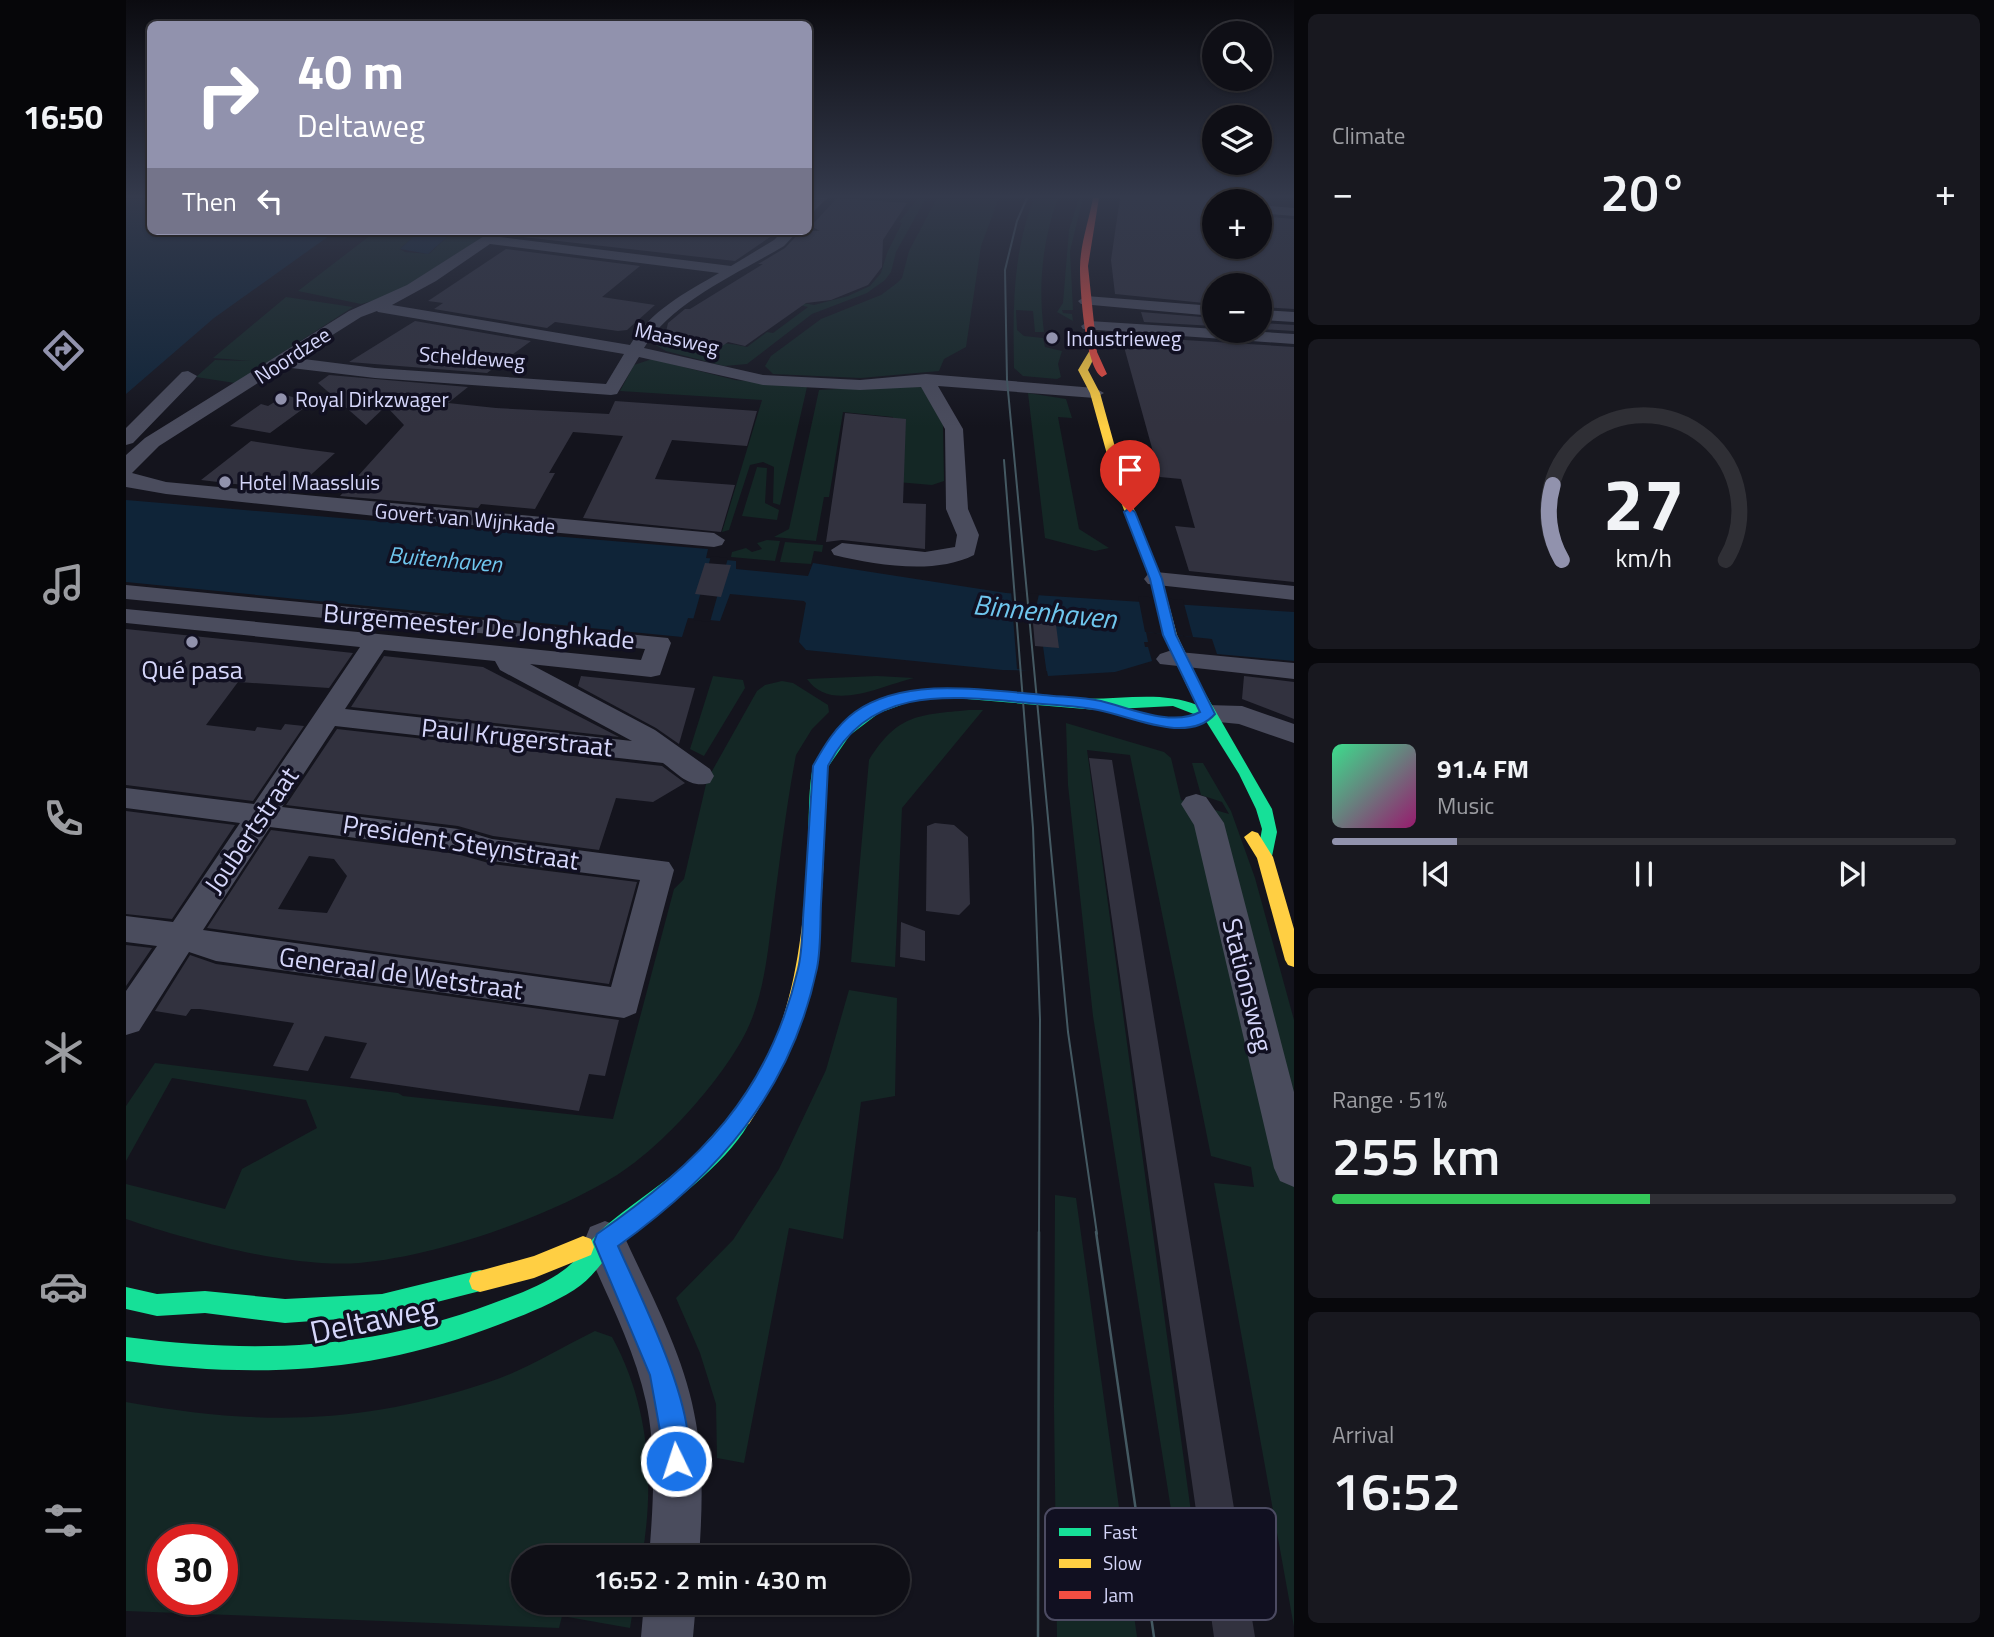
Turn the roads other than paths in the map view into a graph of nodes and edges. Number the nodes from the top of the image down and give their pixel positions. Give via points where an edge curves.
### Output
1 (431, 274) edge
2 (726, 274) edge
3 (1086, 274) edge
4 (1086, 301) junction
5 (378, 307) junction
6 (1202, 310) edge
7 (1272, 316) edge
8 (1294, 317) edge
9 (1089, 326) junction
10 (1294, 340) edge
11 (636, 351) junction
12 (283, 362) junction
13 (188, 376) dead end
14 (934, 380) junction
15 (1096, 387) junction
16 (126, 439) edge
17 (128, 478) edge
18 (714, 540) dead end
19 (842, 550) dead end
20 (1158, 588) junction
21 (126, 592) edge
22 (1294, 593) edge
23 (126, 616) edge
24 (377, 641) junction
25 (1174, 651) junction
26 (505, 654) junction
27 (1294, 671) edge
28 (1181, 702) junction
29 (1097, 705) junction
30 (326, 716) junction
31 (1150, 718) dead end
32 (1192, 721) junction
33 (1294, 734) edge
34 (669, 754) junction
35 (700, 776) dead end
36 (126, 798) edge
37 (1196, 804) dead end
38 (263, 813) junction
39 (1243, 823) dead end
40 (1265, 857) junction
41 (126, 929) edge
42 (179, 936) junction
43 (1294, 960) edge
44 (624, 1003) joint
45 (126, 1020) edge
46 (1294, 1168) edge
47 (605, 1242) junction
48 (126, 1298) edge
49 (126, 1349) edge
50 (675, 1545) edge
51 (669, 1615) edge
52 (667, 1637) edge

1 - 5 street, Noordzee
2 - 11 street via 671,308 648,328
3 - 4 main road
4 - 6 street
4 - 9 main road
5 - 11 street, Maasweg
5 - 12 street, Noordzee via 355,314
7 - 8 street
9 - 10 street
9 - 15 main road via 1093,352 1083,370
11 - 12 street, Scheldeweg via 611,390
11 - 14 street, Maasweg via 763,380 860,385
12 - 17 street, Noordzee via 152,442 136,454
13 - 16 street
14 - 15 street, Maasweg
14 - 19 street via 954,429 957,509 968,535 966,550 957,557 938,559
15 - 20 main road via 1123,494
17 - 18 street, Govert van Wijnkade via 395,512
20 - 22 street
20 - 25 main road
21 - 26 street, Burgemeester De Jonghkade via 659,643 651,669
23 - 24 street, Burgemeester De Jonghkade
24 - 26 street, Burgemeester De Jonghkade
24 - 30 street, Joubertstraat
25 - 27 street
25 - 28 main road
25 - 32 main road
26 - 34 street, Burgemeester De Jonghkade via 509,664 597,708
28 - 29 main road, Deltaweg
28 - 32 main road, Deltaweg
29 - 31 main road, Deltaweg
29 - 47 main road, Deltaweg via 983,694 916,695 880,705 832,743 821,766 808,966 786,1043 754,1101 721,1142 662,1201
30 - 34 street, Paul Krugerstraat
30 - 38 street, Joubertstraat
32 - 33 street via 1242,715
32 - 40 main road via 1259,799 1270,827
34 - 35 street, Paul Krugerstraat
36 - 38 street, President Steynstraat
37 - 46 street, Stationsweg via 1209,823
38 - 42 street, Joubertstraat
38 - 44 street, President Steynstraat via 458,840 492,850 658,870
39 - 40 main road
40 - 43 main road
41 - 42 street, Generaal de Wetstraat
42 - 44 street, Generaal de Wetstraat via 216,948
42 - 45 street, Joubertstraat
47 - 48 main road, Deltaweg via 569,1250 534,1267 382,1306 285,1311 205,1302 157,1305
47 - 49 main road, Deltaweg via 579,1273 548,1290 473,1324 387,1348 292,1363 212,1362
47 - 50 street via 670,1402 677,1488
51 - 52 street

